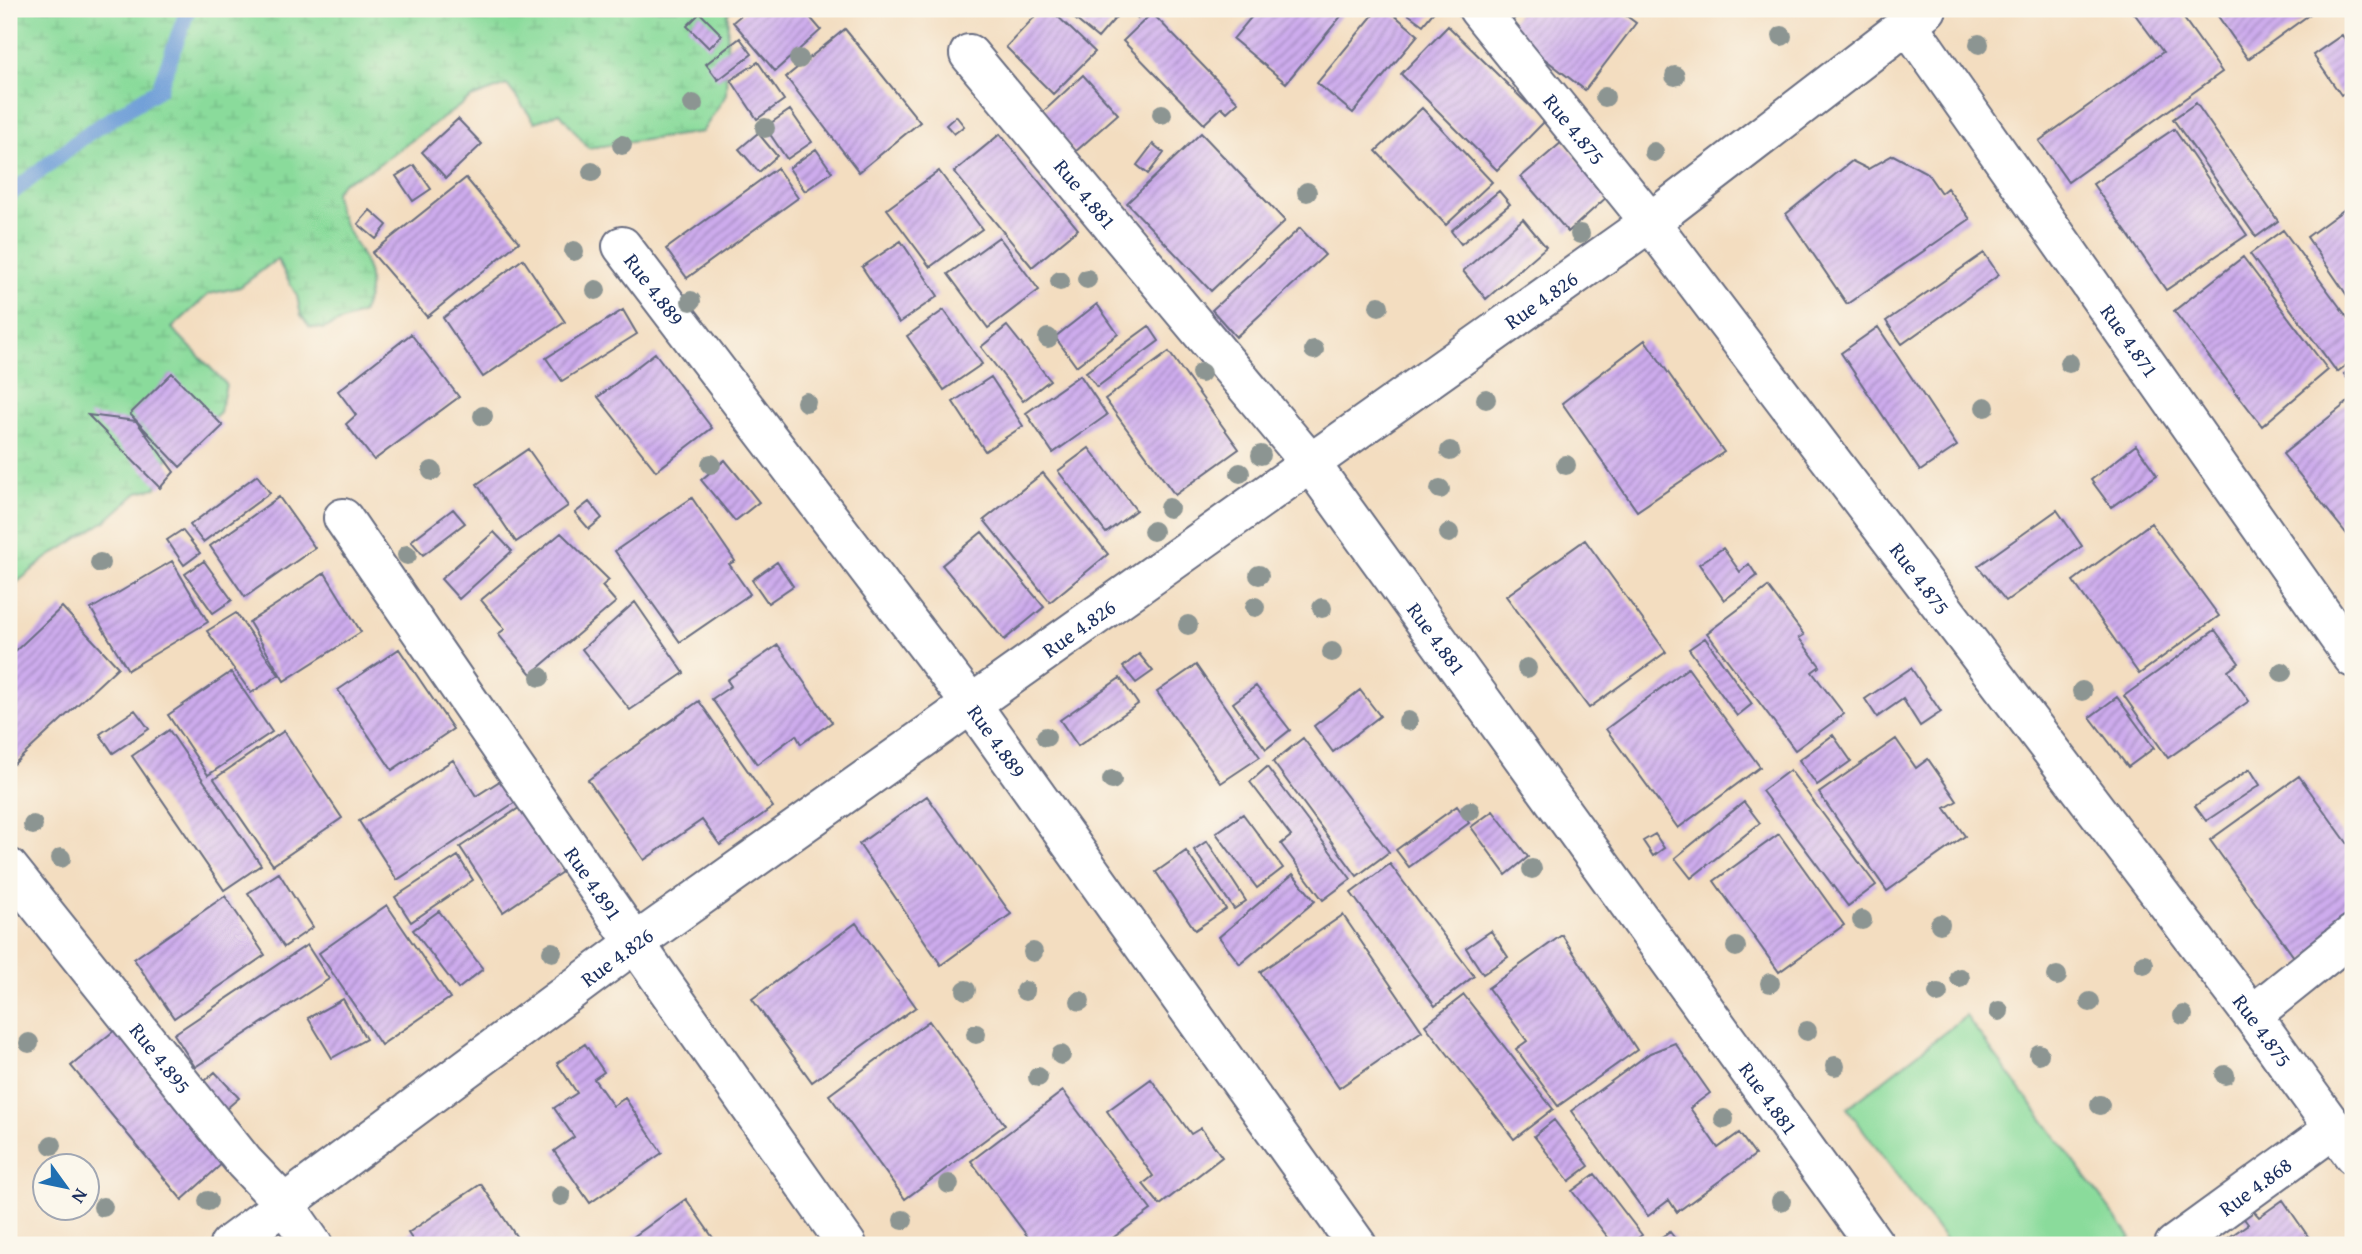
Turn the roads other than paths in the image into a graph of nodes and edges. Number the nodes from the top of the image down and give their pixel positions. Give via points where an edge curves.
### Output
1 (1478, 9) edge
2 (1917, 16) edge
3 (969, 54) dead end
4 (1650, 222) junction
5 (622, 246) dead end
6 (1311, 464) junction
7 (343, 518) dead end
8 (2353, 658) edge
9 (971, 704) junction
10 (9, 868) edge
11 (2353, 934) edge
12 (635, 943) junction
13 (2252, 1014) junction
14 (2344, 1142) edge
15 (285, 1205) junction
16 (229, 1245) edge
17 (313, 1245) edge
18 (846, 1245) edge
19 (1357, 1245) edge
20 (1875, 1245) edge
21 (2174, 1245) edge

1 - 4 street, Rue 4.875
2 - 4 street, Rue 4.826
2 - 8 street, Rue 4.871
3 - 6 street, Rue 4.881
4 - 6 street, Rue 4.826
4 - 13 street, Rue 4.875
5 - 9 street, Rue 4.889
6 - 9 street, Rue 4.826
6 - 20 street, Rue 4.881
7 - 12 street, Rue 4.891
9 - 12 street, Rue 4.826
9 - 19 street, Rue 4.889
10 - 15 street, Rue 4.895 via 244,1162
11 - 13 street
12 - 15 street, Rue 4.826
12 - 18 street, Rue 4.891
13 - 14 street, Rue 4.875
14 - 21 street, Rue 4.868
15 - 16 street, Rue 4.826
15 - 17 street, Rue 4.895

